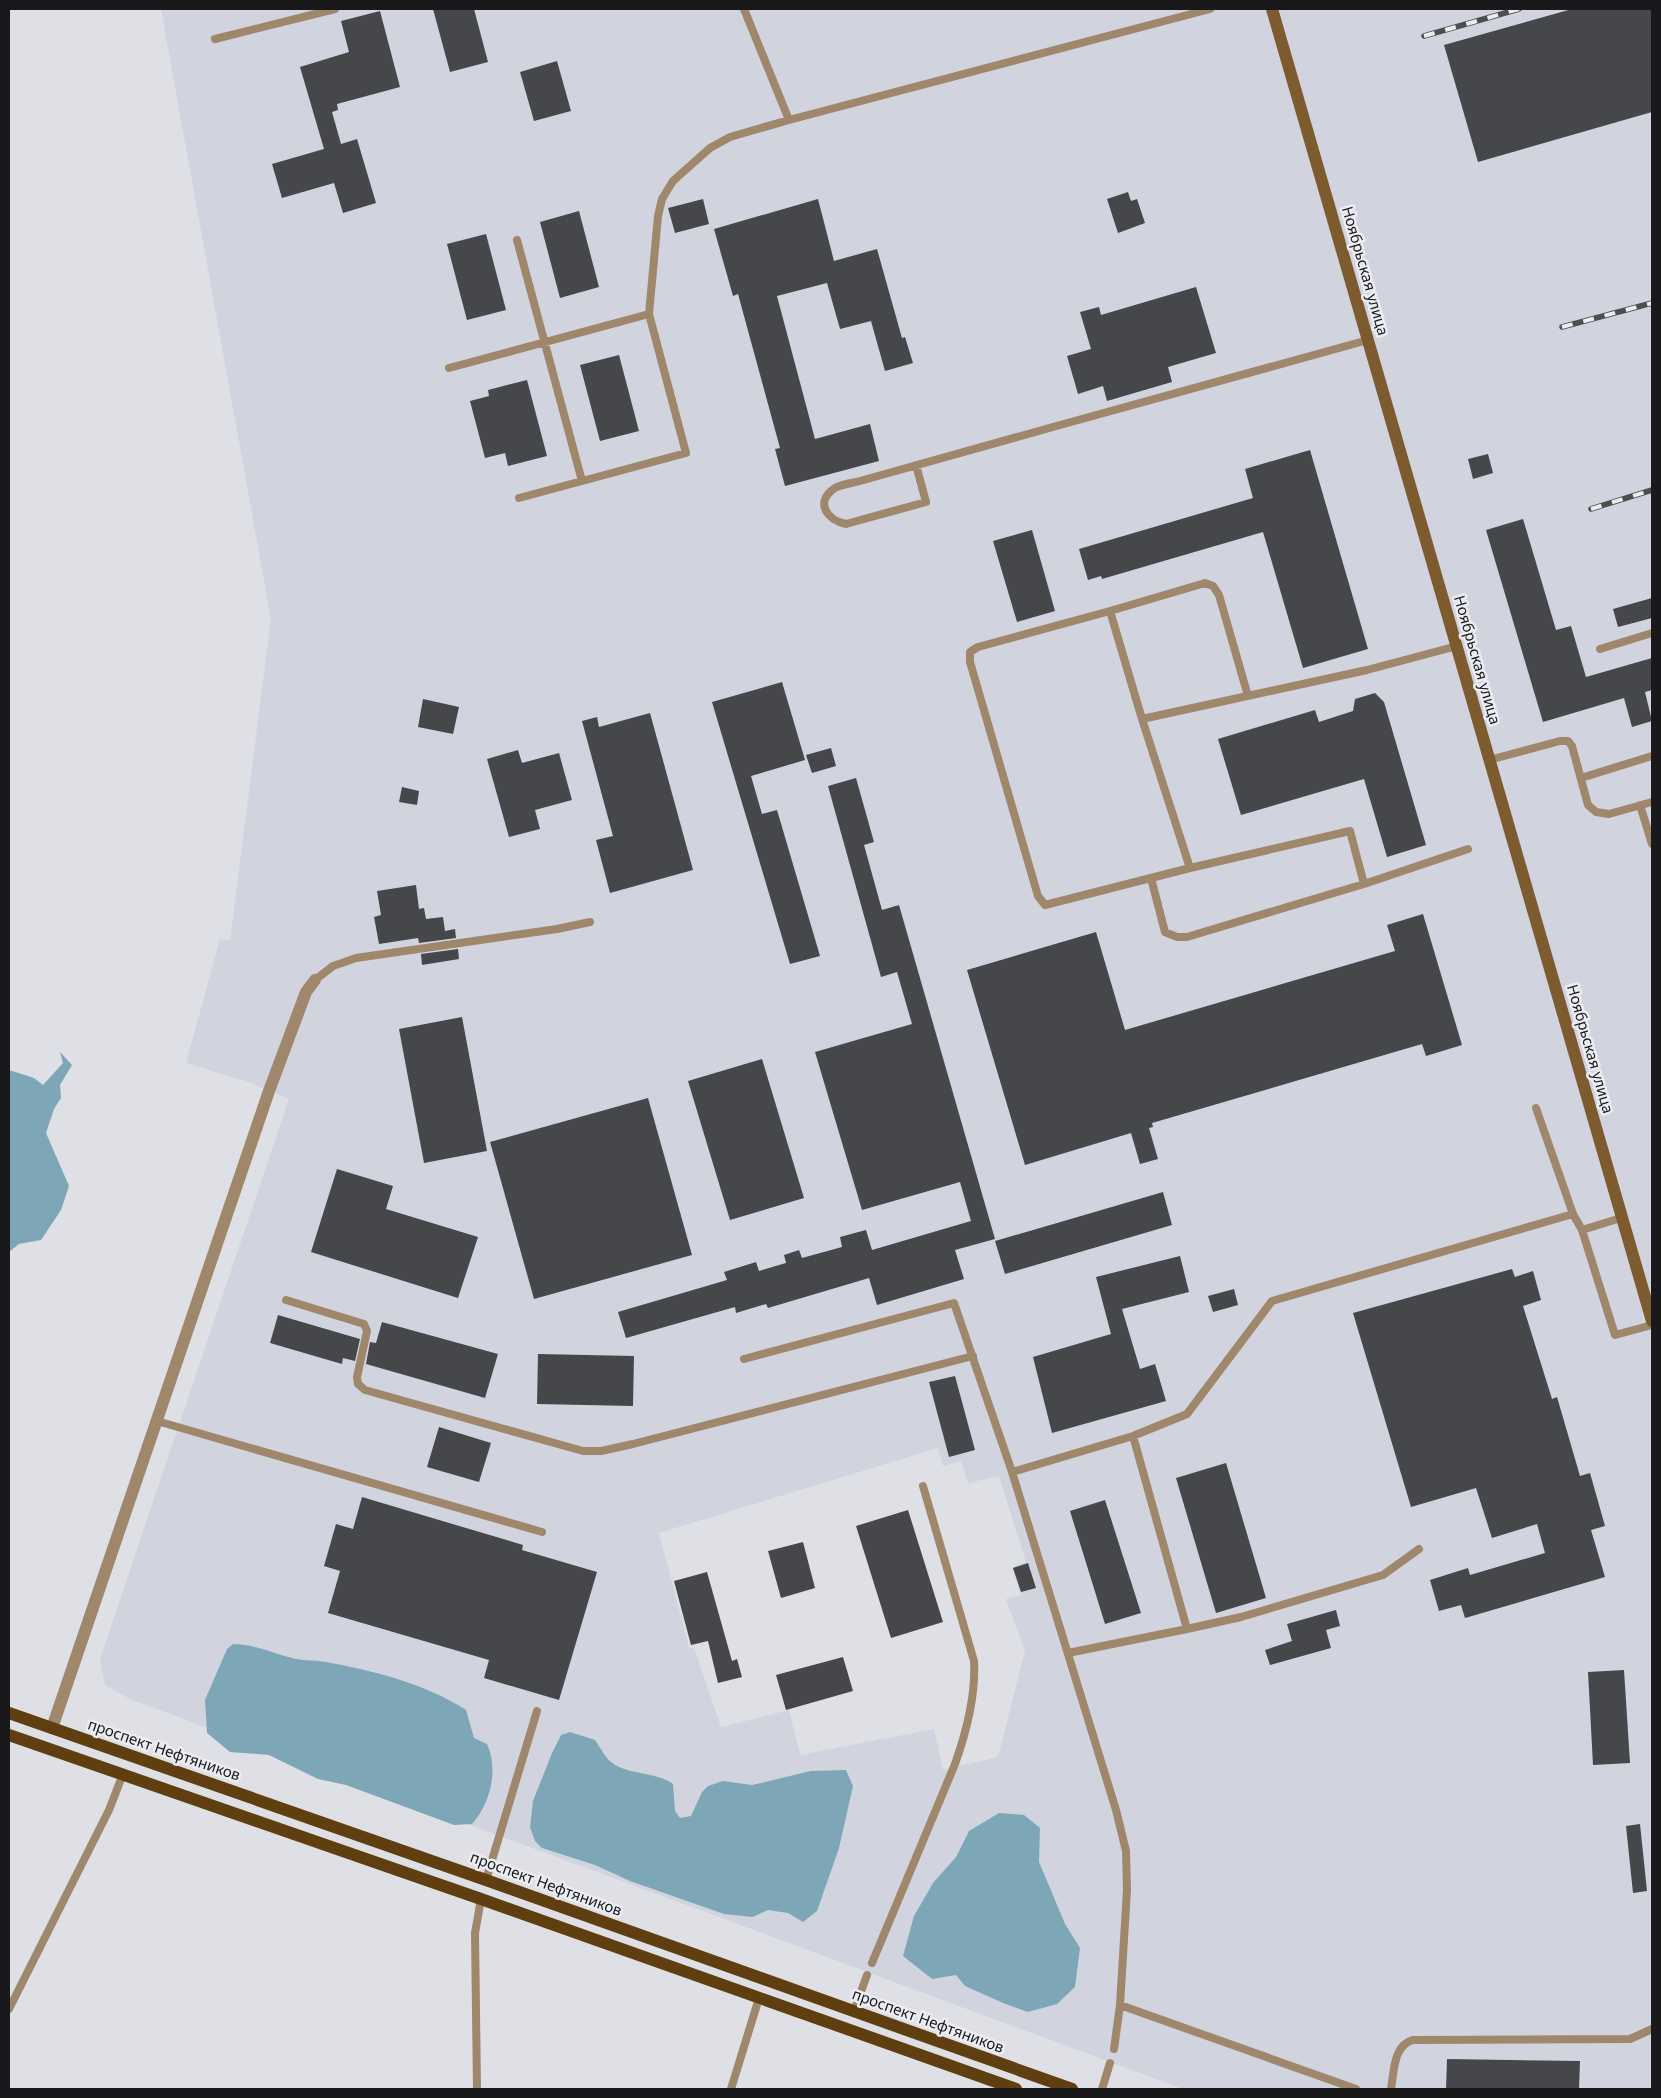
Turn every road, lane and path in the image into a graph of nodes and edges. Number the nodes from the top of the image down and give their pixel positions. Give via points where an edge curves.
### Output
1 (334, 9) edge
2 (744, 9) edge
3 (1210, 9) edge
4 (1272, 9) edge
5 (215, 38) dead end
6 (789, 120) junction
7 (517, 240) dead end
8 (649, 314) junction
9 (1368, 340) junction
10 (544, 342) junction
11 (449, 368) dead end
12 (916, 465) junction
13 (582, 481) junction
14 (519, 498) dead end
15 (1110, 611) junction
16 (1652, 633) edge
17 (1456, 646) junction
18 (1600, 649) dead end
19 (1248, 696) junction
20 (1142, 719) junction
21 (1652, 756) edge
22 (1489, 760) junction
23 (1581, 778) junction
24 (1652, 802) edge
25 (1640, 805) junction
26 (1652, 844) edge
27 (1468, 849) dead end
28 (1190, 868) junction
29 (1151, 878) junction
30 (1364, 884) junction
31 (590, 922) dead end
32 (315, 980) joint
33 (1536, 1108) dead end
34 (1573, 1214) junction
35 (1622, 1218) junction
36 (1582, 1230) junction
37 (286, 1300) dead end
38 (1652, 1321) edge
39 (1652, 1325) edge
40 (973, 1356) junction
41 (744, 1359) dead end
42 (157, 1421) junction
43 (1133, 1436) junction
44 (1012, 1472) junction
45 (922, 1486) dead end
46 (542, 1532) dead end
47 (1419, 1549) dead end
48 (1187, 1629) junction
49 (1068, 1653) junction
50 (537, 1712) dead end
51 (9, 1713) edge
52 (52, 1728) junction
53 (9, 1735) edge
54 (46, 1748) junction
55 (130, 1755) junction
56 (123, 1774) junction
57 (486, 1880) junction
58 (481, 1898) junction
59 (872, 1963) dead end
60 (867, 1975) dead end
61 (759, 1998) junction
62 (1120, 2005) junction
63 (9, 2009) edge
64 (854, 2011) junction
65 (1652, 2030) edge
66 (1114, 2049) dead end
67 (1110, 2063) dead end
68 (477, 2089) edge
69 (730, 2089) edge
70 (1016, 2089) edge
71 (1072, 2089) edge
72 (1102, 2089) edge
73 (1356, 2089) edge
74 (1391, 2089) edge

1 - 5 lane
2 - 6 lane
3 - 6 lane
4 - 9 main road, Ноябрьская улица
6 - 8 lane via 730,137 710,148 674,181 662,199 658,216
7 - 10 lane
8 - 10 lane
8 - 13 lane via 686,453
9 - 12 lane
9 - 17 main road, Ноябрьская улица
10 - 11 lane
10 - 13 lane
12 - 12 lane via 926,502 846,524 827,516 826,499 836,487
13 - 14 lane
15 - 19 lane via 1205,583 1213,586 1219,595
15 - 20 lane
15 - 29 lane via 978,647 970,652 970,662 1038,896 1045,905
16 - 18 lane
17 - 19 lane via 1367,670
17 - 22 main road, Ноябрьская улица
19 - 20 lane
20 - 28 lane
21 - 23 lane
22 - 23 lane via 1568,741
22 - 35 main road, Ноябрьская улица
23 - 25 lane via 1588,805 1596,812 1609,814
24 - 25 lane
25 - 26 lane
27 - 30 lane
28 - 29 lane
28 - 30 lane via 1350,831
29 - 30 lane via 1166,932 1177,937 1187,937
31 - 32 lane via 557,930 356,958 333,966
32 - 42 street via 306,992 269,1091
33 - 34 lane
34 - 36 lane
34 - 43 lane via 1272,1301 1187,1414
35 - 36 lane
35 - 38 main road, Ноябрьская улица
36 - 39 lane via 1615,1335
37 - 40 lane via 364,1324 367,1331 357,1376 358,1384 365,1390 583,1451 633,1444
40 - 41 lane via 954,1303
40 - 44 lane
42 - 46 lane
42 - 52 street
43 - 44 lane
43 - 48 lane
44 - 49 lane
45 - 59 lane via 974,1661 975,1676 956,1764
47 - 48 lane via 1383,1575 1241,1617
48 - 49 lane
49 - 62 lane via 1126,1852
50 - 57 lane
51 - 52 main road, проспект Нефтяников
52 - 54 main road
52 - 55 main road, проспект Нефтяников
53 - 54 main road
54 - 56 main road
55 - 56 main road
55 - 57 main road, проспект Нефтяников
56 - 58 main road
56 - 63 lane via 110,1810
57 - 64 main road, проспект Нефтяников
58 - 61 main road
58 - 68 lane via 475,1933
60 - 64 lane
61 - 69 lane
61 - 70 main road
62 - 66 lane
62 - 73 lane
64 - 71 main road, проспект Нефтяников
65 - 74 lane via 1630,2039 1413,2040 1399,2049
67 - 72 lane

